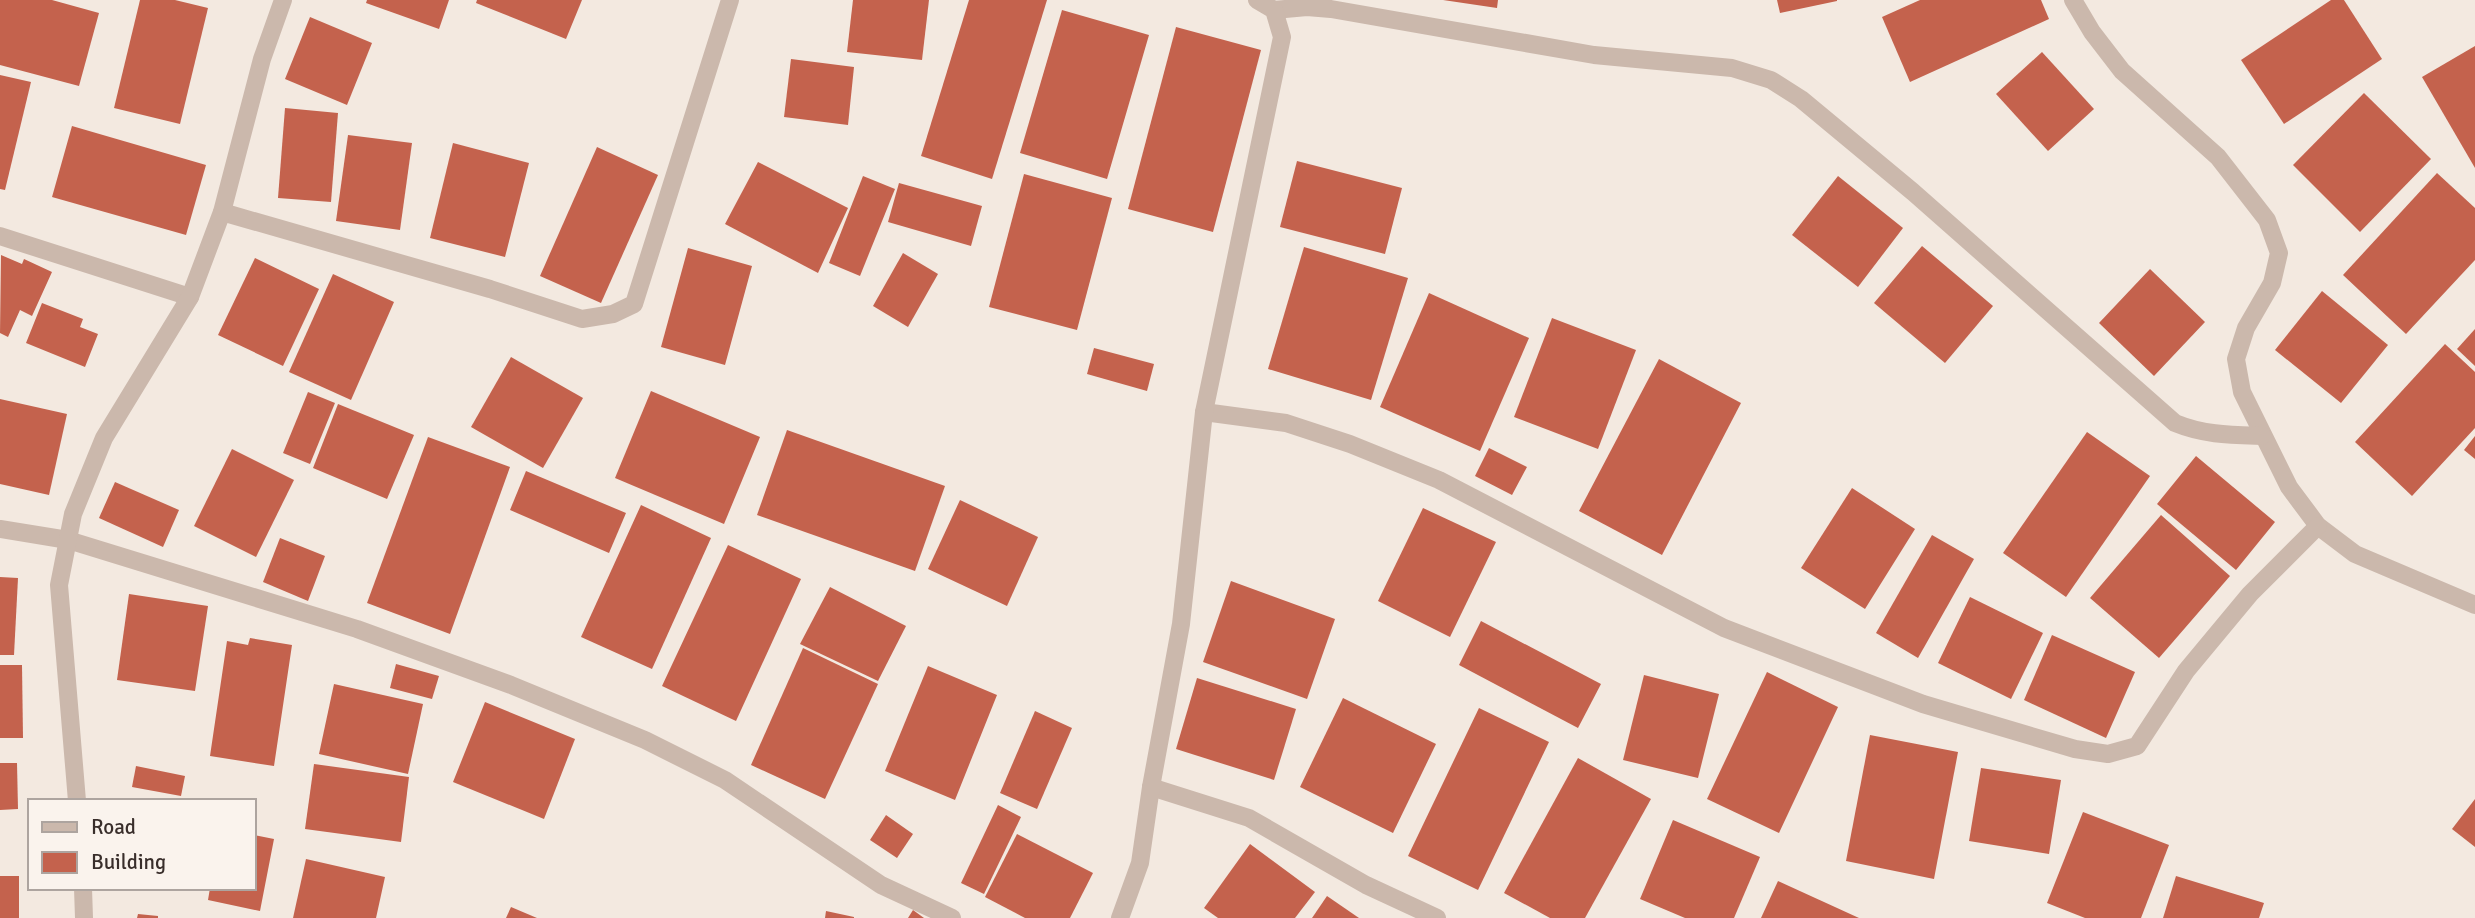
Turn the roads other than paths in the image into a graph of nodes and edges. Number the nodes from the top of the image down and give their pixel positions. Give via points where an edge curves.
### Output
1 (283, 0) edge
2 (730, 0) edge
3 (1257, 0) edge
4 (2073, 0) edge
5 (1274, 10) junction
6 (222, 212) junction
7 (0, 236) edge
8 (190, 297) junction
9 (1203, 412) junction
10 (2262, 436) junction
11 (2318, 526) junction
12 (0, 529) edge
13 (68, 540) junction
14 (2475, 605) edge
15 (1151, 787) junction
16 (77, 799) edge
17 (83, 890) edge
18 (84, 918) edge
19 (952, 918) edge
20 (1120, 918) edge
21 (1437, 918) edge

1 - 6 street via 262,59
2 - 6 street via 634,304 613,314 582,319
3 - 5 street
4 - 10 street via 2122,71 2218,157 2267,220 2279,253 2272,283 2246,328 2236,359 2242,392
5 - 9 street via 1282,37
5 - 10 street via 1331,9 1594,55 1732,68 1771,80 1801,99 1913,192 2175,423 2216,435
6 - 8 street
7 - 8 street
8 - 13 street via 104,438 73,514
9 - 11 street via 1286,423 1350,444 1439,480 1724,628 1923,704 2075,749 2108,754 2137,746 2186,671 2250,594
9 - 15 street via 1181,624
10 - 11 street via 2289,488
11 - 14 street via 2355,554
12 - 13 street
13 - 16 street via 59,586
13 - 19 street via 357,629 645,740 725,780 881,885
15 - 20 street via 1139,863
15 - 21 street via 1250,818 1366,885
17 - 18 street

